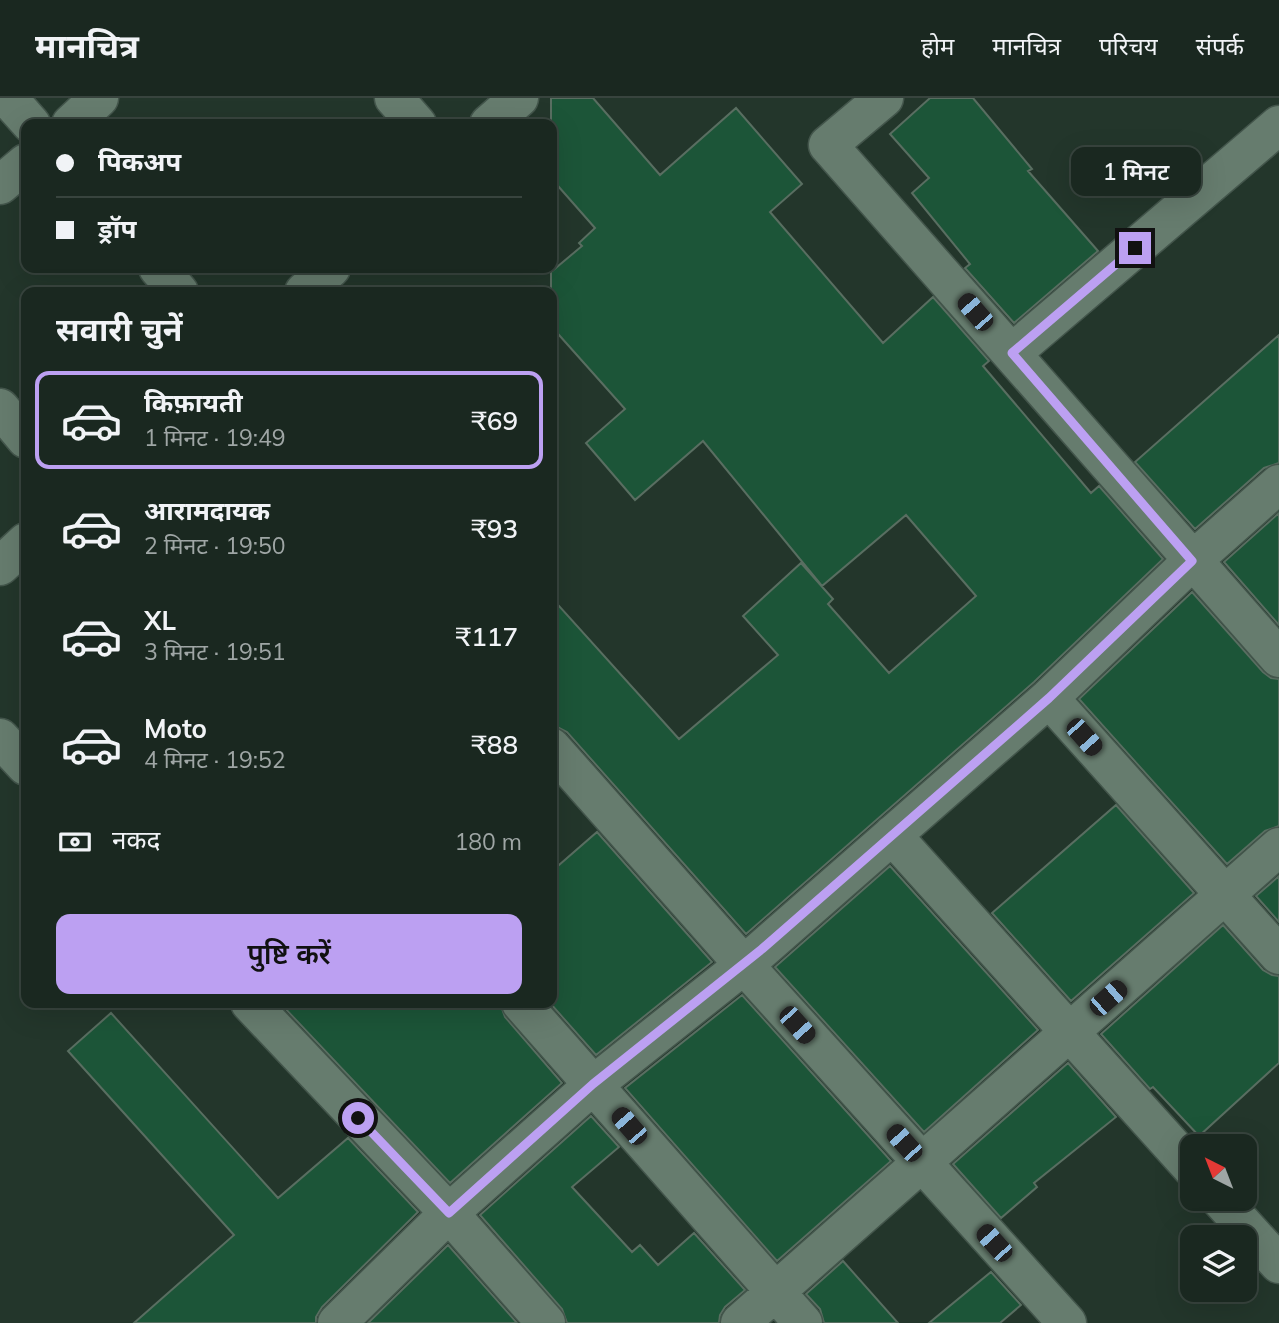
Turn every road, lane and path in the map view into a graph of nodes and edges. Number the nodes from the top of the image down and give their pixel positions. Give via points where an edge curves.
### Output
1 (8, 98) edge
2 (99, 98) edge
3 (394, 98) edge
4 (519, 98) edge
5 (884, 98) edge
6 (27, 119) edge
7 (76, 119) edge
8 (413, 119) edge
9 (495, 119) edge
10 (1279, 125) edge
11 (21, 167) edge
12 (0, 186) edge
13 (162, 273) edge
14 (325, 273) edge
15 (175, 287) edge
16 (310, 287) edge
17 (1012, 353) junction
18 (0, 408) edge
19 (21, 433) edge
20 (1279, 484) edge
21 (21, 547) edge
22 (1192, 561) junction
23 (0, 566) edge
24 (1279, 658) edge
25 (1049, 698) junction
26 (0, 738) edge
27 (557, 754) edge
28 (21, 761) edge
29 (892, 835) junction
30 (1279, 847) edge
31 (1225, 894) junction
32 (1279, 955) edge
33 (744, 965) junction
34 (255, 1008) edge
35 (525, 1008) edge
36 (1069, 1032) junction
37 (593, 1084) junction
38 (1180, 1155) edge
39 (921, 1163) junction
40 (1231, 1211) edge
41 (449, 1213) junction
42 (1279, 1264) edge
43 (775, 1292) junction
44 (337, 1323) edge
45 (545, 1323) edge
46 (740, 1323) edge
47 (803, 1323) edge
48 (1067, 1323) edge

1 - 6 street
2 - 7 street
3 - 8 street
4 - 9 street
5 - 17 street via 828,145
10 - 17 street
11 - 12 street
13 - 15 street
14 - 16 street
17 - 22 street
18 - 19 street
20 - 22 street
21 - 23 street
22 - 24 street
22 - 25 street
25 - 29 street
25 - 31 street
26 - 28 street
27 - 33 street
29 - 33 street
29 - 36 street
30 - 31 street
31 - 32 street
31 - 36 street
33 - 37 street
33 - 39 street
34 - 41 street
35 - 37 street
36 - 38 street
36 - 39 street
37 - 41 street
37 - 43 street
39 - 43 street
39 - 48 street
40 - 42 street
41 - 44 street
41 - 45 street
43 - 46 street
43 - 47 street

